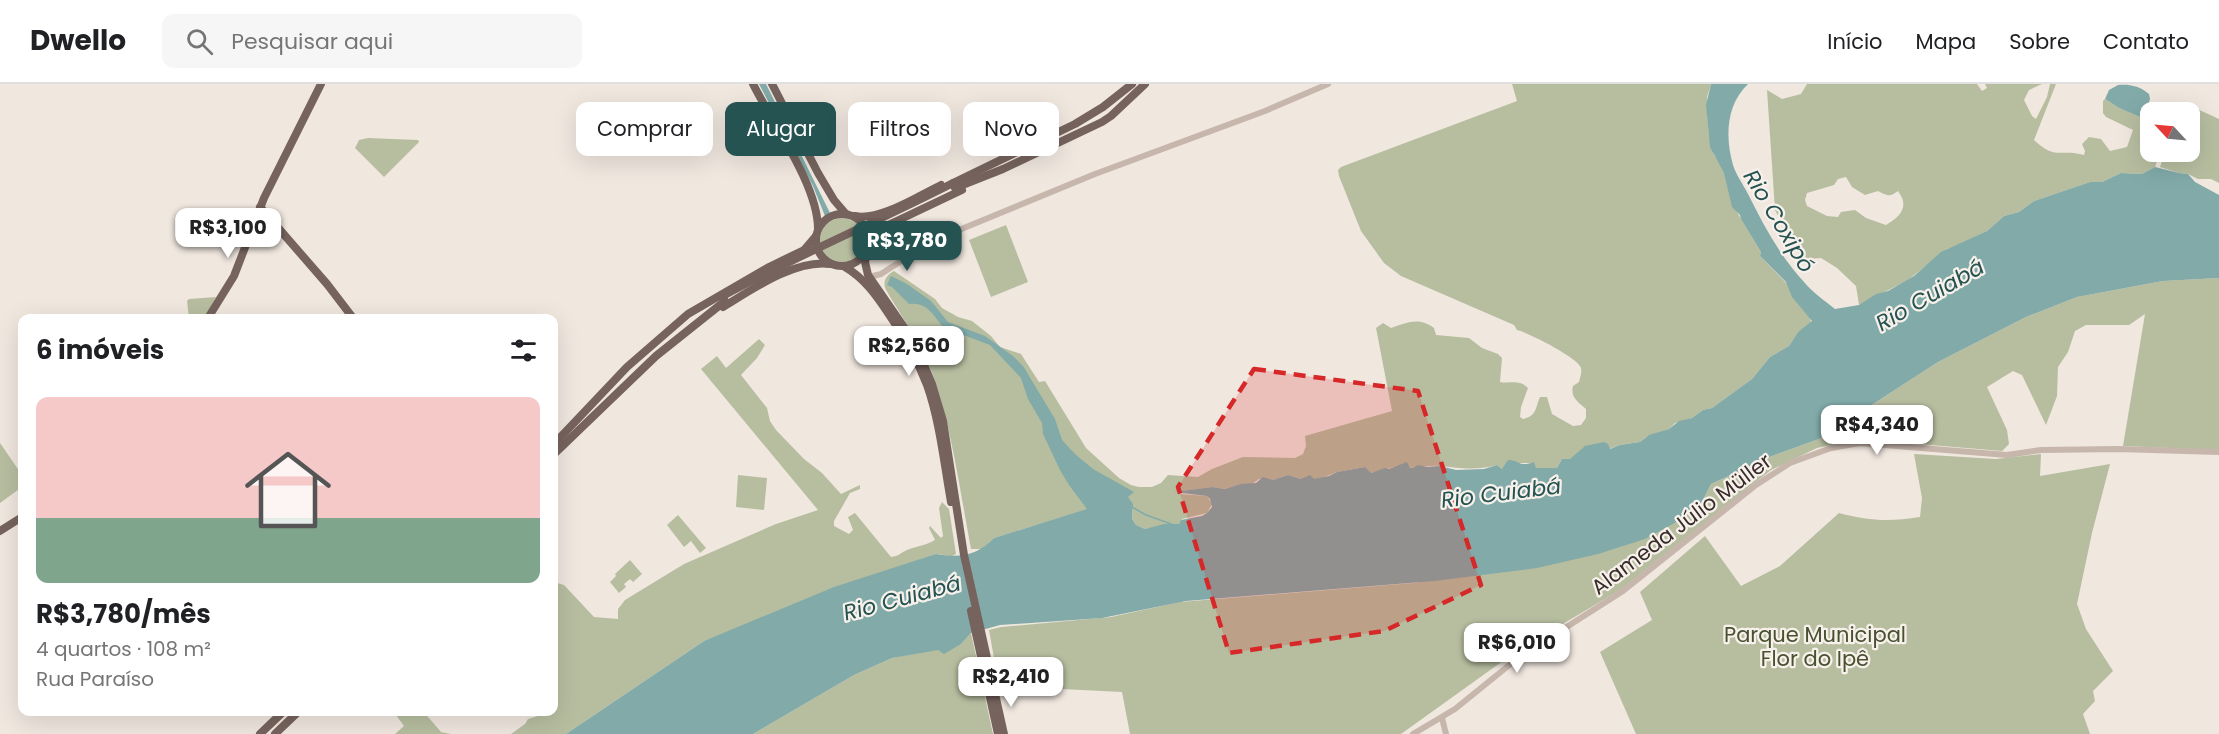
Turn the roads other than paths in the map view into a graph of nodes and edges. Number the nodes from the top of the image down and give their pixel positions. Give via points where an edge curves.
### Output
1 (321, 84) edge
2 (753, 84) edge
3 (772, 84) edge
4 (1132, 84) edge
5 (1145, 84) edge
6 (1328, 84) edge
7 (1112, 100) junction
8 (1111, 116) junction
9 (987, 167) junction
10 (985, 176) junction
11 (954, 186) junction
12 (260, 207) junction
13 (846, 214) junction
14 (855, 216) junction
15 (817, 233) junction
16 (868, 246) junction
17 (833, 265) junction
18 (845, 267) junction
19 (886, 271) junction
20 (869, 277) junction
21 (880, 293) junction
22 (724, 299) junction
23 (210, 314) edge
24 (350, 314) edge
25 (694, 325) junction
26 (669, 331) junction
27 (558, 445) edge
28 (558, 445) edge
29 (2219, 452) edge
30 (952, 494) junction
31 (18, 520) edge
32 (0, 531) edge
33 (991, 688) junction
34 (279, 716) edge
35 (294, 716) edge
36 (1442, 718) junction
37 (260, 734) edge
38 (275, 734) edge
39 (998, 734) edge
40 (1004, 734) edge
41 (1413, 734) edge
42 (1446, 734) edge

1 - 12 main road
2 - 15 main road via 808,184 816,207
3 - 13 main road via 823,181
4 - 7 main road
5 - 8 main road
6 - 19 street via 959,230
7 - 8 main road
7 - 9 main road via 1075,124
8 - 10 main road
9 - 11 main road
9 - 14 main road via 957,177 881,214
10 - 11 main road
10 - 16 main road via 882,228
11 - 22 main road, bridge via 768,272
12 - 23 main road via 234,276
12 - 24 main road
13 - 14 main road
13 - 15 main road via 829,217
14 - 16 main road via 866,228
15 - 17 main road via 820,254
15 - 26 main road via 804,250 707,302
16 - 18 main road via 859,261
16 - 20 main road via 865,262
17 - 18 main road
17 - 25 main road via 813,264 785,273
18 - 30 main road via 872,291 918,363 933,408
19 - 20 street
19 - 21 street
20 - 21 main road
21 - 30 main road via 915,343 929,376 943,421
22 - 25 main road
22 - 26 main road
25 - 28 main road
26 - 27 main road via 627,367
29 - 36 street, Alameda Júlio Müller via 2041,450 2007,455 1860,443 1831,448 1790,463 1756,485 1623,591 1518,658
30 - 33 main road
31 - 32 main road
33 - 39 main road
33 - 40 main road
34 - 37 main road
35 - 38 main road
36 - 41 street, Alameda Júlio Müller
36 - 42 street

